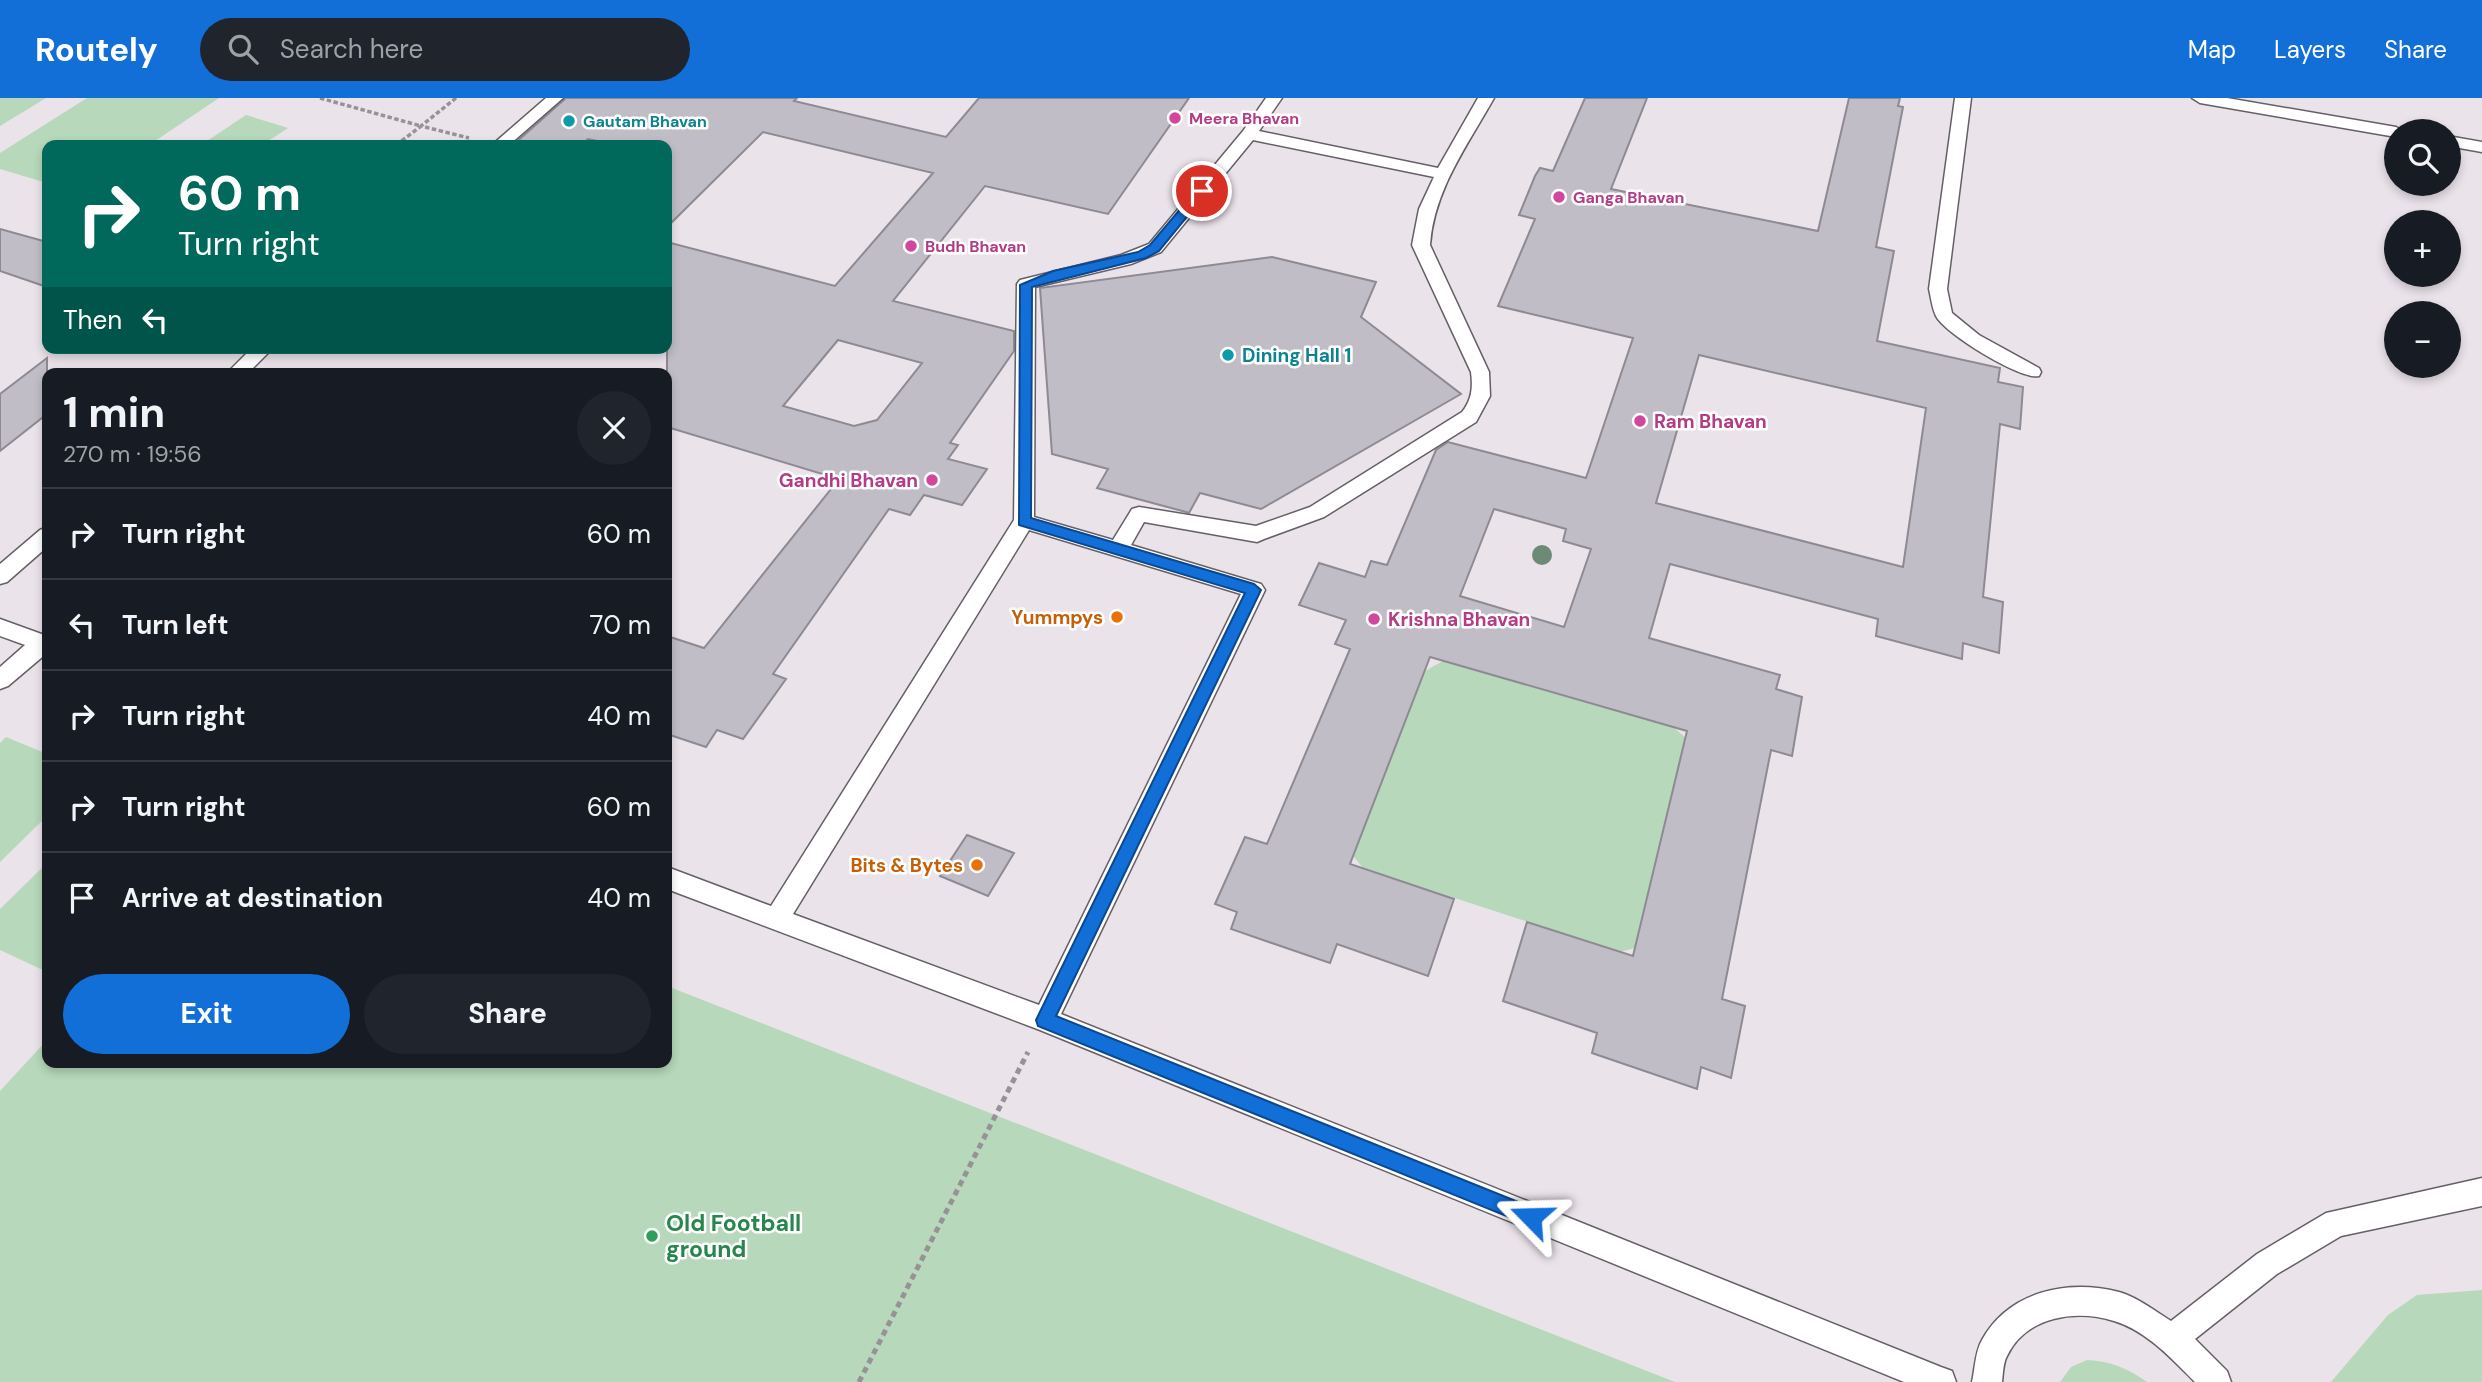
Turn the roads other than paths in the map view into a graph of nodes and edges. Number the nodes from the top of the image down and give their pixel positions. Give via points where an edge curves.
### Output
1 (555, 98) edge
2 (1274, 98) edge
3 (1486, 98) edge
4 (1963, 98) edge
5 (2200, 98) edge
6 (2384, 130) edge
7 (1249, 134) junction
8 (506, 140) edge
9 (2461, 143) edge
10 (2482, 147) edge
11 (1445, 174) junction
12 (257, 354) edge
13 (242, 368) edge
14 (2032, 372) dead end
15 (1024, 521) junction
16 (42, 539) edge
17 (1118, 549) junction
18 (0, 576) edge
19 (0, 627) edge
20 (42, 643) edge
21 (42, 646) edge
22 (0, 680) edge
23 (672, 880) edge
24 (776, 919) junction
25 (1045, 1020) junction
26 (2482, 1192) edge
27 (2173, 1338) junction
28 (1941, 1382) edge
29 (1987, 1382) edge
30 (2216, 1382) edge

1 - 8 lane
2 - 7 lane
3 - 11 lane
4 - 14 lane via 1938,289 1944,315 1973,339
5 - 6 lane
7 - 11 lane
7 - 15 lane via 1155,248 1026,285
9 - 10 lane
11 - 17 lane via 1421,230 1422,245 1480,372 1483,393 1478,406 1457,425 1290,524 1257,534 1139,514
12 - 13 lane
15 - 17 lane
15 - 24 lane
16 - 18 lane
17 - 25 lane via 1254,590
19 - 20 lane
21 - 22 lane
23 - 24 lane
24 - 25 lane
25 - 28 lane
26 - 27 lane via 2336,1223 2266,1264
27 - 29 lane via 2119,1307 2067,1300 2023,1314 1993,1349
27 - 30 lane

